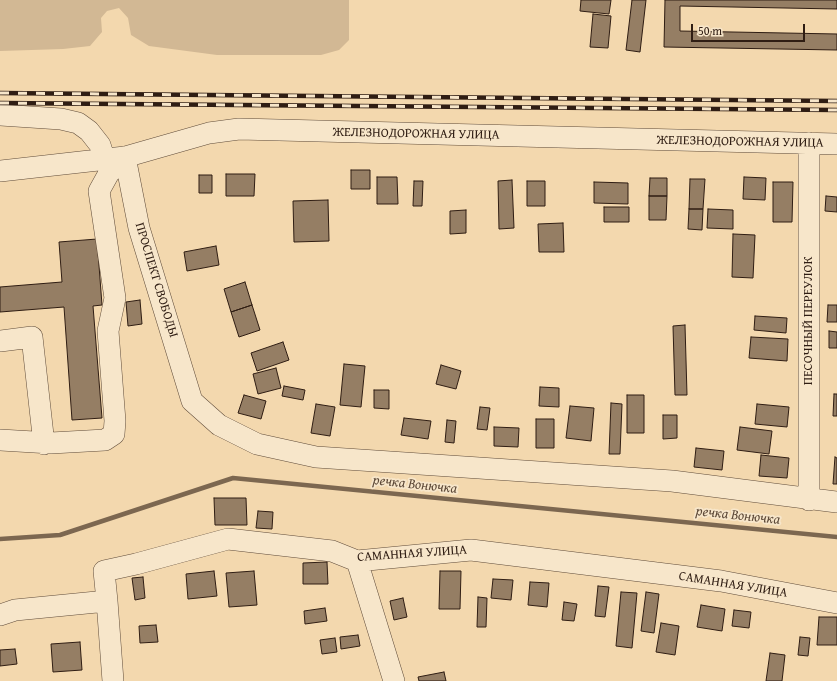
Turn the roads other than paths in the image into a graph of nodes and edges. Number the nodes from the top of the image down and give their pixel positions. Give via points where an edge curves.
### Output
1 (0, 115) edge
2 (809, 143) junction
3 (837, 144) edge
4 (115, 159) junction
5 (0, 171) edge
6 (0, 341) edge
7 (0, 440) edge
8 (44, 444) junction
9 (809, 500) junction
10 (837, 502) edge
11 (357, 561) junction
12 (108, 601) junction
13 (837, 603) edge
14 (0, 615) edge
15 (113, 681) edge
16 (394, 681) edge

1 - 4 street, ПРОСПЕКТ СВОБОДЫ via 61,119 78,123
2 - 3 street, ЖЕЛЕЗНОДОРОЖНАЯ УЛИЦА
2 - 4 street, ЖЕЛЕЗНОДОРОЖНАЯ УЛИЦА via 239,129 209,133
2 - 9 street, ПЕСОЧНЫЙ ПЕРЕУЛОК
4 - 5 street, ЖЕЛЕЗНОДОРОЖНАЯ УЛИЦА
4 - 8 street via 99,191 115,298 108,331 114,434 105,440
4 - 9 street, ПРОСПЕКТ СВОБОДЫ via 192,401 219,425 257,444 316,457 672,481
6 - 8 street via 32,337
7 - 8 street
9 - 10 street
11 - 12 street, САМАННАЯ УЛИЦА via 332,551 228,539 104,571
11 - 13 street, САМАННАЯ УЛИЦА via 472,550 721,581
11 - 16 street
12 - 14 street via 15,610
12 - 15 street

